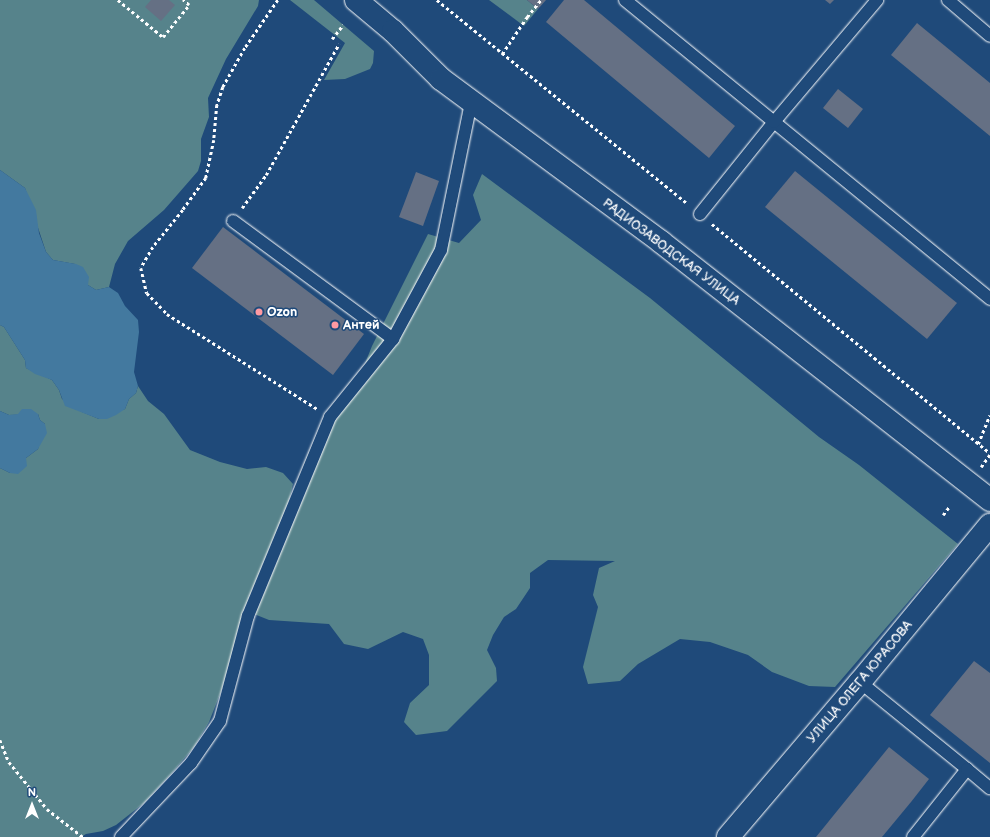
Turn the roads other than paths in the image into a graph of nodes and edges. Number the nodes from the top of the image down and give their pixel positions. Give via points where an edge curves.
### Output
1 (356, 0) edge
2 (625, 0) edge
3 (877, 0) edge
4 (948, 0) edge
5 (990, 36) edge
6 (471, 102) junction
7 (774, 122) junction
8 (700, 214) dead end
9 (233, 221) road end
10 (990, 299) edge
11 (393, 339) junction
12 (990, 500) edge
13 (990, 525) edge
14 (860, 682) junction
15 (967, 770) junction
16 (990, 788) edge
17 (121, 837) edge
18 (728, 837) edge
19 (914, 837) edge

1 - 6 street, РАДИОЗАВОДСКАЯ УЛИЦА via 393,31 441,79
2 - 7 lane
3 - 7 lane
4 - 5 lane
6 - 11 lane via 440,250
6 - 12 street, РАДИОЗАВОДСКАЯ УЛИЦА via 661,242
7 - 8 lane
7 - 10 lane
9 - 11 lane
11 - 17 lane via 330,417 248,616 220,721 191,764
13 - 14 street, УЛИЦА ОЛЕГА ЮРАСОВА
14 - 15 lane
14 - 18 street, УЛИЦА ОЛЕГА ЮРАСОВА
15 - 16 lane
15 - 19 lane

